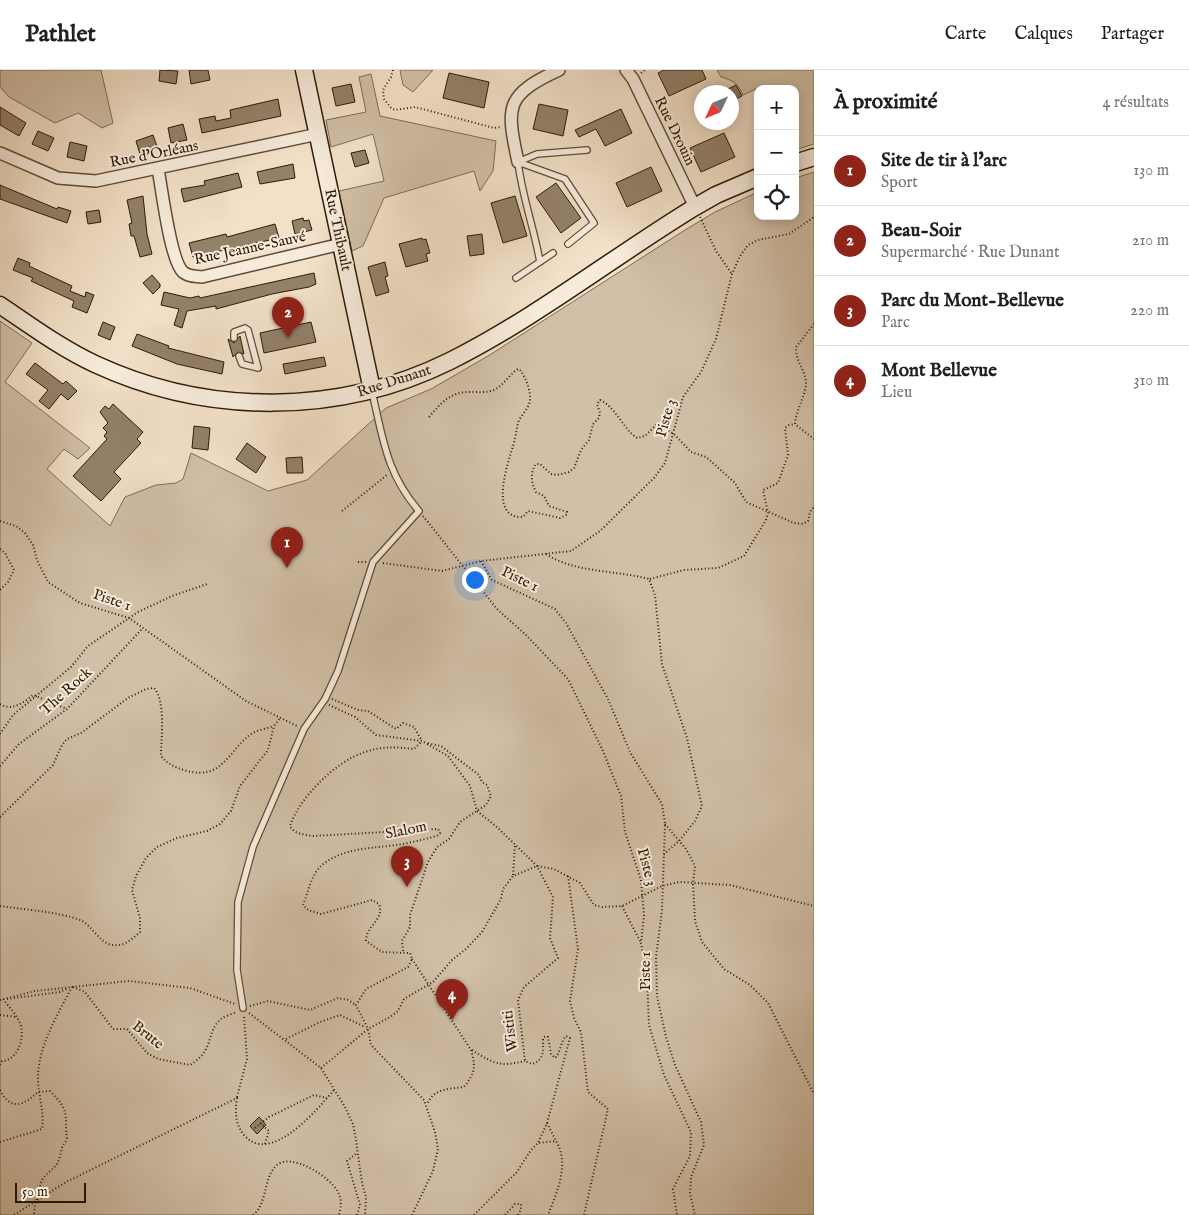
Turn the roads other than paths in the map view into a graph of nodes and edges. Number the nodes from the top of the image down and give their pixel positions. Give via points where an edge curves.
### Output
1 (304, 70) edge
2 (559, 70) edge
3 (626, 70) edge
4 (318, 134) junction
5 (587, 150) dead end
6 (0, 153) edge
7 (814, 157) edge
8 (518, 162) junction
9 (799, 162) edge
10 (158, 169) junction
11 (754, 179) edge
12 (697, 212) junction
13 (341, 244) junction
14 (568, 244) dead end
15 (553, 253) dead end
16 (540, 262) junction
17 (516, 278) dead end
18 (0, 305) edge
19 (234, 338) dead end
20 (239, 356) dead end
21 (372, 390) junction
22 (243, 1008) road end

1 - 4 street, Rue Thibault
2 - 8 street via 530,84 512,109 511,125
3 - 12 street, Rue Drouin
4 - 10 street, Rue d'Orléans
4 - 13 street, Rue Thibault
5 - 8 lane via 537,154
6 - 10 street, Rue d'Orléans via 44,174 70,181 96,181
7 - 9 street
8 - 14 lane via 565,179 594,223
8 - 16 lane
10 - 13 street, Rue Jeanne-Sauvé via 174,257 190,276 202,277
11 - 12 street, Rue Dunant via 716,195
12 - 21 street, Rue Dunant via 472,349 429,371
13 - 21 street, Rue Thibault
15 - 16 lane
16 - 17 lane
18 - 21 street, Rue Dunant via 94,363 175,392 232,401 277,403 326,399
19 - 20 lane via 234,332 248,330 258,368 242,364
21 - 22 lane via 392,470 419,511 373,562 349,641 325,699 304,729 253,847 238,902 237,970

